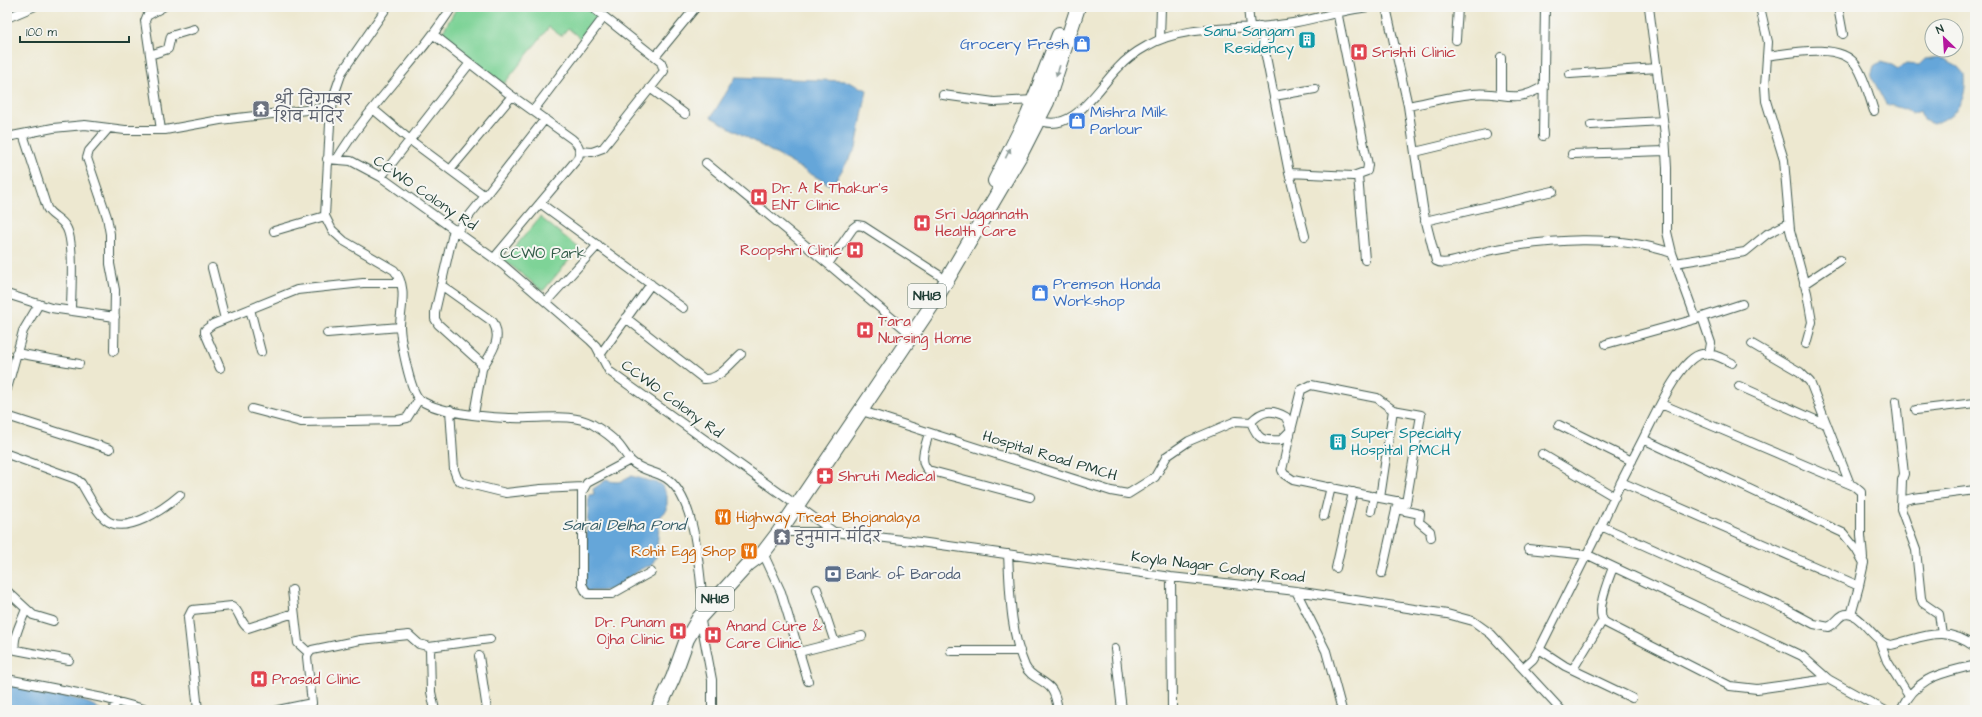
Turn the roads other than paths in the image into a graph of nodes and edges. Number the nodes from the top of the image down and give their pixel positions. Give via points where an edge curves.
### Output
1 (33, 7) edge
2 (163, 7) edge
3 (387, 7) edge
4 (452, 7) edge
5 (592, 7) edge
6 (696, 7) edge
7 (1068, 7) edge
8 (1078, 7) edge
9 (1161, 7) edge
10 (1248, 7) edge
11 (1369, 7) edge
12 (1386, 7) edge
13 (1458, 7) edge
14 (1545, 7) edge
15 (1649, 7) edge
16 (1760, 7) edge
17 (1838, 7) edge
18 (1337, 11) junction
19 (604, 17) junction
20 (7, 18) edge
21 (1250, 26) junction
22 (1260, 26) junction
23 (194, 28) dead end
24 (1843, 34) dead end
25 (434, 35) junction
26 (1160, 38) junction
27 (1456, 40) dead end
28 (150, 55) junction
29 (1767, 56) junction
30 (655, 57) junction
31 (1501, 57) dead end
32 (470, 63) junction
33 (1657, 68) junction
34 (1570, 74) dead end
35 (1544, 86) junction
36 (650, 88) junction
37 (1315, 89) dead end
38 (943, 95) dead end
39 (512, 96) junction
40 (1274, 96) junction
41 (1501, 96) junction
42 (1034, 100) junction
43 (1408, 106) junction
44 (332, 107) junction
45 (373, 109) junction
46 (533, 111) junction
47 (1874, 111) dead end
48 (685, 114) dead end
49 (1033, 118) junction
50 (545, 119) junction
51 (1663, 121) junction
52 (1591, 125) dead end
53 (108, 129) junction
54 (161, 130) junction
55 (23, 134) junction
56 (1486, 135) dead end
57 (1543, 136) dead end
58 (7, 137) edge
59 (410, 140) junction
60 (580, 150) junction
61 (1666, 151) junction
62 (1415, 152) junction
63 (1572, 154) dead end
64 (327, 158) junction
65 (337, 159) junction
66 (706, 163) dead end
67 (450, 170) junction
68 (1290, 173) junction
69 (1358, 175) junction
70 (381, 177) junction
71 (1553, 192) dead end
72 (485, 196) junction
73 (540, 203) junction
74 (325, 216) junction
75 (1425, 221) junction
76 (1789, 223) junction
77 (455, 230) junction
78 (274, 231) dead end
79 (1305, 236) dead end
80 (598, 245) junction
81 (1672, 253) junction
82 (494, 258) junction
83 (1365, 260) dead end
84 (1840, 260) dead end
85 (1675, 263) junction
86 (828, 264) junction
87 (212, 268) dead end
88 (939, 275) junction
89 (402, 283) junction
90 (651, 284) junction
91 (1804, 284) junction
92 (441, 285) junction
93 (7, 294) edge
94 (546, 302) junction
95 (38, 304) junction
96 (1742, 304) dead end
97 (683, 308) dead end
98 (250, 309) junction
99 (71, 311) junction
100 (921, 315) junction
101 (115, 317) junction
102 (626, 318) junction
103 (1699, 318) junction
104 (225, 319) junction
105 (400, 327) junction
106 (906, 330) junction
107 (327, 333) dead end
108 (1606, 344) dead end
109 (1752, 344) dead end
110 (1806, 344) dead end
111 (114, 351) dead end
112 (261, 352) dead end
113 (16, 353) junction
114 (741, 354) dead end
115 (600, 355) junction
116 (1710, 355) junction
117 (1732, 363) dead end
118 (79, 364) dead end
119 (220, 368) dead end
120 (482, 369) junction
121 (1739, 386) dead end
122 (7, 390) edge
123 (419, 399) junction
124 (1896, 401) dead end
125 (1975, 403) edge
126 (1661, 404) junction
127 (252, 410) dead end
128 (450, 410) junction
129 (1393, 410) junction
130 (1916, 410) dead end
131 (862, 411) junction
132 (474, 414) junction
133 (7, 416) edge
134 (1251, 422) junction
135 (1559, 425) dead end
136 (1827, 426) junction
137 (1291, 430) junction
138 (929, 433) junction
139 (1643, 439) junction
140 (110, 449) dead end
141 (7, 454) edge
142 (1542, 454) dead end
143 (630, 460) junction
144 (1632, 461) junction
145 (1621, 482) junction
146 (1850, 484) junction
147 (583, 487) junction
148 (1331, 487) junction
149 (1975, 490) edge
150 (1353, 492) junction
151 (180, 495) dead end
152 (1030, 497) dead end
153 (1377, 497) junction
154 (1615, 497) junction
155 (794, 504) junction
156 (1397, 505) junction
157 (1901, 509) junction
158 (1371, 511) dead end
159 (1324, 516) dead end
160 (1601, 526) junction
161 (779, 532) junction
162 (834, 532) junction
163 (1843, 533) junction
164 (1861, 535) junction
165 (1431, 537) dead end
166 (1528, 549) dead end
167 (763, 553) junction
168 (1008, 554) junction
169 (1588, 555) junction
170 (1864, 563) junction
171 (748, 564) junction
172 (1613, 567) junction
173 (1336, 568) dead end
174 (651, 572) dead end
175 (1382, 573) dead end
176 (1171, 577) junction
177 (1859, 586) junction
178 (817, 589) dead end
179 (292, 590) dead end
180 (7, 591) edge
181 (1296, 591) junction
182 (26, 609) junction
183 (294, 613) junction
184 (702, 614) junction
185 (1851, 615) junction
186 (1603, 620) junction
187 (52, 622) dead end
188 (1942, 634) junction
189 (862, 636) dead end
190 (490, 639) dead end
191 (687, 639) junction
192 (1880, 642) junction
193 (835, 643) junction
194 (429, 647) junction
195 (1975, 647) edge
196 (1115, 649) dead end
197 (1539, 649) junction
198 (950, 651) dead end
199 (1020, 651) junction
200 (800, 652) junction
201 (309, 653) junction
202 (479, 656) dead end
203 (69, 660) dead end
204 (1975, 665) edge
205 (1523, 668) junction
206 (1573, 669) junction
207 (7, 679) edge
208 (1828, 679) junction
209 (808, 681) dead end
210 (1909, 696) junction
211 (1632, 698) dead end
212 (115, 701) junction
213 (114, 710) edge
214 (148, 710) edge
215 (198, 710) edge
216 (278, 710) edge
217 (435, 710) edge
218 (486, 710) edge
219 (648, 710) edge
220 (658, 710) edge
221 (712, 710) edge
222 (1058, 710) edge
223 (1122, 710) edge
224 (1172, 710) edge
225 (1342, 710) edge
226 (1561, 710) edge
227 (1884, 710) edge
228 (1901, 710) edge

1 - 20 street
2 - 28 street via 147,16 145,21
3 - 44 street via 339,78
4 - 25 street
5 - 19 street
6 - 30 street
7 - 42 highway, NH18
8 -> 49 highway, NH18 via 1047,102
9 - 26 street
10 - 21 street
11 - 18 street
12 - 43 street
13 - 27 street
14 - 35 street
15 - 33 street
16 - 29 street via 1768,42
17 - 24 street
18 - 22 street via 1310,20
18 - 69 street via 1368,164 1367,171
19 - 30 street
19 - 46 street
21 - 22 street
21 - 26 street
22 - 40 street
23 - 28 street via 173,34 168,49
25 - 32 street
25 - 45 street
26 - 49 street via 1130,57 1091,100 1067,120 1049,124
28 - 54 street
29 - 47 street via 1821,51 1849,58 1861,72
29 - 76 street via 1766,101 1784,160
30 - 36 street via 663,65 664,71
31 - 41 street
32 - 39 street
32 - 59 street
33 - 34 street
33 - 51 street
35 - 41 street via 1516,98
35 - 57 street
36 - 48 street
36 - 60 street via 603,148 592,152
37 - 40 street
38 - 42 street via 994,102
39 - 46 street
39 - 67 street
40 - 68 street
41 - 43 street via 1474,93
42 - 49 highway, NH18
43 - 62 street
44 - 54 street via 220,120
44 - 64 street
45 - 59 street
45 - 65 street via 358,125
46 - 50 street
88 -> 49 highway, NH18
49 - 100 highway, NH18 via 963,254
50 - 60 street via 572,139
50 - 72 street
51 - 52 street
51 - 61 street
53 - 54 street
53 - 55 street via 85,125
53 - 101 street via 88,151 87,158 108,225 110,268 115,290
55 - 58 street
55 - 99 street via 47,208 63,222 70,235
56 - 62 street
59 - 67 street
59 - 70 street
60 - 73 street via 578,158
61 - 63 street
61 - 81 street via 1667,232
62 - 75 street
64 - 65 street, CCWO Colony Rd
64 - 74 street
65 - 70 street, CCWO Colony Rd via 351,161
66 - 86 street
67 - 72 street
68 - 69 street
68 - 79 street
69 - 83 street
70 - 77 street, CCWO Colony Rd
71 - 75 street
72 - 77 street
73 - 80 street
73 - 82 street
74 - 78 street
74 - 89 street via 332,230 344,241 394,270
75 - 81 street via 1434,256 1440,263 1489,250 1559,240 1646,245
76 - 85 street via 1767,234 1745,252
76 - 91 street
77 - 82 street, CCWO Colony Rd
77 - 92 street
80 - 90 street
80 - 94 street
81 - 85 street
82 - 94 street, CCWO Colony Rd
84 - 91 street
85 - 103 street
86 - 88 street via 857,225 863,226
86 - 106 street
87 - 104 street
88 - 100 highway, NH18
89 - 98 street via 304,288
89 - 105 street
90 - 97 street
90 - 102 street
91 - 110 street via 1812,322
92 - 120 street via 434,312 435,319 475,356
92 - 120 street via 493,322 497,330 498,338
93 - 95 street
94 - 115 street, CCWO Colony Rd via 590,340
95 - 99 street
95 - 113 street via 23,332
96 - 103 street
98 - 104 street
98 - 112 street
99 - 101 street
100 - 106 highway, NH18
100 - 131 highway, NH18
101 - 111 street
102 - 114 street via 704,379 711,380 717,376
102 - 115 street
103 - 108 street
103 - 116 street via 1711,343
104 - 119 street via 208,327 204,333
105 - 107 street
105 - 123 street via 411,386
106 - 155 highway, NH18
109 - 136 street via 1806,376
113 - 118 street
113 - 122 street
115 - 155 street, CCWO Colony Rd via 609,371
116 - 117 street
116 - 126 street via 1702,354 1691,358
120 - 132 street
121 - 136 street
123 - 127 street via 406,418 398,420 300,422
123 - 128 street
124 - 157 street via 1904,474
125 - 130 street
126 - 139 street
126 - 146 street
128 - 132 street
128 - 147 street via 454,470 461,482 506,493
129 - 137 street via 1377,398 1311,385 1302,390
129 - 153 street
129 - 156 street via 1421,415 1406,503
131 - 138 street, Hospital Road PMCH
131 - 155 highway, NH18
132 - 143 street via 498,418 578,419 591,424 617,442
133 - 140 street
134 - 137 street via 1263,412 1276,411 1286,417
134 - 137 street via 1256,434 1266,441 1281,440
134 - 138 street, Hospital Road PMCH via 1236,421 1189,441 1167,456 1155,477 1128,494 1111,491
135 - 144 street
136 - 146 street
137 - 148 street via 1282,470 1284,474 1293,480
138 - 152 street via 922,460 928,470
139 - 144 street
139 - 163 street
141 - 151 street via 76,479 109,522 130,524 145,519 166,508
142 - 154 street
143 - 147 street
143 - 184 street via 641,468 666,478 682,496 692,523
144 - 145 street
145 - 154 street
145 - 177 street
146 - 164 street via 1861,492
147 - 174 street via 582,584 587,594 612,594
148 - 150 street
148 - 159 street
149 - 157 street via 1906,500
150 - 153 street
150 - 173 street
153 - 156 street
153 - 158 street
154 - 160 street
155 - 161 highway, NH18
155 - 162 street, Koyla Nagar Colony Road
155 - 171 highway, NH18 via 758,547
156 - 165 street via 1420,514 1419,522 1430,531
156 - 175 street
157 - 188 street via 1916,550 1921,598 1923,603 1939,614
160 - 169 street
160 - 185 street via 1814,624 1829,627 1843,616
161 - 162 street, Koyla Nagar Colony Road
161 - 167 highway, NH18
162 - 168 street, Koyla Nagar Colony Road
163 - 164 street
163 - 170 street
164 - 170 street
166 - 169 street
167 - 171 highway, NH18
167 - 200 street via 781,592
168 - 176 street, Koyla Nagar Colony Road
168 - 199 street via 1011,610
169 - 172 street
169 - 197 street
170 - 177 street
171 - 184 highway, NH18
172 - 186 street via 1600,613
172 - 208 street via 1802,656
176 - 181 street, Koyla Nagar Colony Road
176 - 224 street
177 - 185 street
178 - 193 street
179 - 183 street
180 - 182 street
181 - 205 street, Koyla Nagar Colony Road via 1447,614 1473,621 1491,634
181 - 225 street via 1326,651
182 - 187 street via 33,615
182 - 203 street via 15,640 16,650
183 - 201 street via 298,642
183 - 215 street via 248,628 236,608 232,606 192,610 188,618
184 - 191 highway, NH18
184 - 221 street via 712,680
185 - 192 street via 1862,622
186 - 206 street
186 - 208 street via 1730,686 1757,689
188 - 192 street via 1925,635 1891,645
188 - 195 street via 1956,635
189 - 193 street
190 - 194 street
191 - 219 highway, NH18 via 678,650
191 - 220 highway, NH18
192 - 210 street via 1886,661
193 - 200 street
194 - 201 street via 419,644 409,635 329,646
194 - 217 street via 431,692
196 - 223 street
197 - 205 street
197 - 206 street
198 - 199 street
199 - 222 street via 1028,672 1051,688 1056,696
200 - 209 street
201 - 216 street via 307,657 312,703
202 - 218 street
204 - 210 street via 1926,680
205 - 226 street, Koyla Nagar Colony Road
206 - 211 street
207 - 212 street
208 - 227 street
210 - 228 street
212 - 213 street
212 - 214 street

